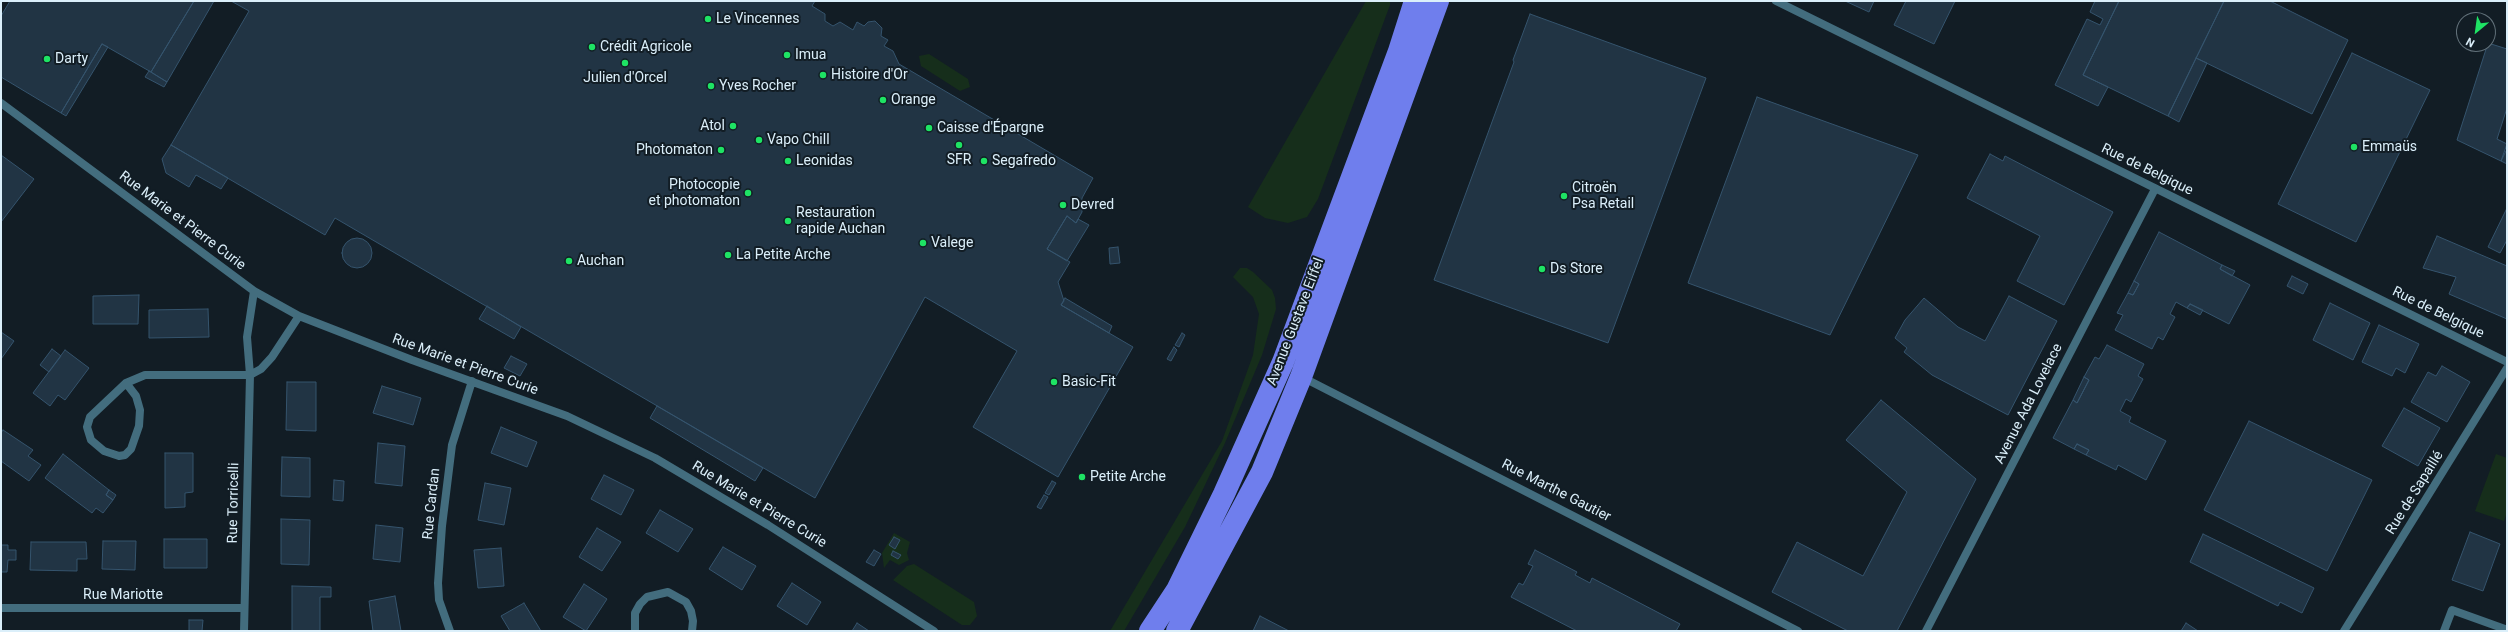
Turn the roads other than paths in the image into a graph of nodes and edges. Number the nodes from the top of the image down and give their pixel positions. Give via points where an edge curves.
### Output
1 (1415, 1) edge
2 (1438, 1) edge
3 (1776, 1) edge
4 (1, 104) edge
5 (2155, 188) junction
6 (254, 291) junction
7 (299, 316) junction
8 (2507, 362) edge
9 (2507, 368) edge
10 (250, 375) junction
11 (1301, 377) junction
12 (472, 381) junction
13 (126, 383) junction
14 (1, 608) edge
15 (244, 608) junction
16 (2506, 628) edge
17 (244, 631) edge
18 (450, 631) edge
19 (635, 631) edge
20 (692, 631) edge
21 (934, 631) edge
22 (1150, 631) edge
23 (1177, 631) edge
24 (1798, 631) edge
25 (1926, 631) edge
26 (2344, 631) edge
27 (2444, 631) edge

1 - 22 main road, Avenue Gustave Eiffel via 1400,51 1283,362 1177,590
2 - 11 main road, Avenue Gustave Eiffel
3 - 5 street, Rue de Belgique
4 - 6 street, Rue Marie et Pierre Curie
5 - 8 street, Rue de Belgique
5 - 25 street, Avenue Ada Lovelace
6 - 7 street, Rue Marie et Pierre Curie
6 - 10 street, Rue Torricelli via 248,337
7 - 10 street via 272,357 261,369
7 - 12 street, Rue Marie et Pierre Curie
9 - 26 street, Rue de Sapaillé
10 - 13 street via 145,375
10 - 15 street, Rue Torricelli
11 - 23 main road, Avenue Gustave Eiffel via 1262,472
11 - 24 street, Rue Marthe Gautier
12 - 18 street, Rue Cardan via 452,446 442,526 439,600
12 - 21 street, Rue Marie et Pierre Curie via 567,416 655,458 768,524
13 - 13 street via 90,417 87,427 91,440 104,451 119,456 131,448 139,426 140,410 136,396
14 - 15 street, Rue Mariotte
15 - 17 street, Rue Torricelli
16 - 27 street via 2452,610
19 - 20 street via 635,613 640,604 652,595 668,592 686,602 691,610 694,621

